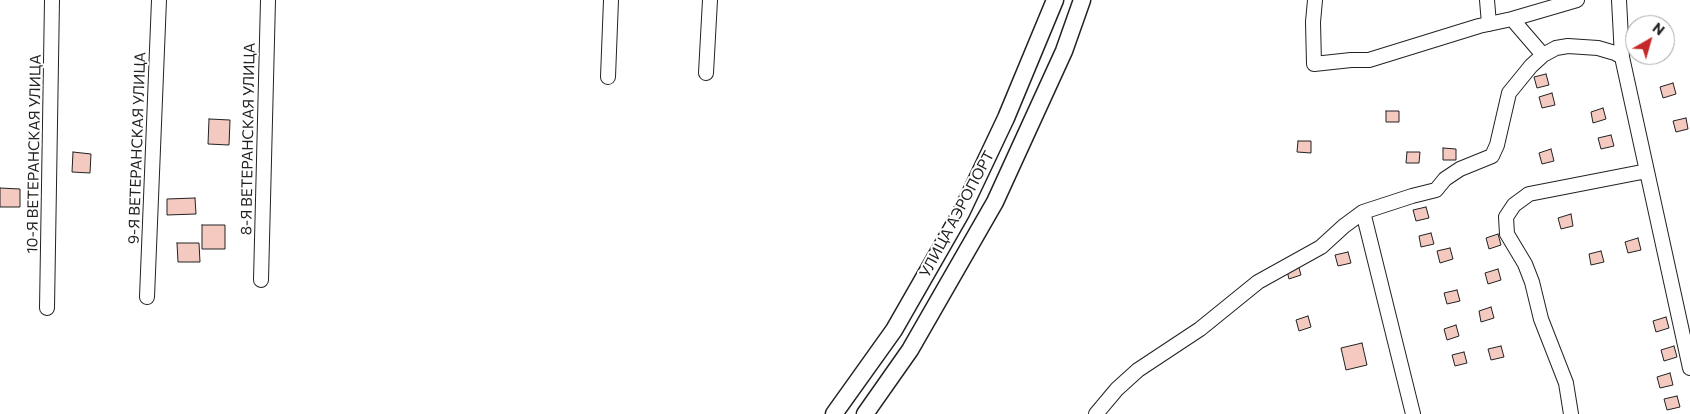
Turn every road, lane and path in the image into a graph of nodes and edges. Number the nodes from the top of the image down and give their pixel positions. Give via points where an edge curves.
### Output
1 (52, 0) edge
2 (159, 0) edge
3 (268, 0) edge
4 (610, 0) edge
5 (710, 0) edge
6 (1055, 0) edge
7 (1082, 0) edge
8 (1315, 0) edge
9 (1487, 0) edge
10 (1577, 0) edge
11 (1619, 0) edge
12 (1512, 19) junction
13 (1489, 24) junction
14 (1543, 55) junction
15 (1622, 57) junction
16 (706, 73) dead end
17 (608, 77) dead end
18 (1647, 171) junction
19 (1364, 212) junction
20 (261, 280) dead end
21 (148, 297) dead end
22 (47, 308) dead end
23 (1690, 368) edge
24 (834, 414) edge
25 (865, 414) edge
26 (1096, 414) edge
27 (1413, 414) edge
28 (1571, 414) edge

1 - 22 street, 10-Я ВЕТЕРАНСКАЯ УЛИЦА
2 - 21 street, 9-Я ВЕТЕРАНСКАЯ УЛИЦА
3 - 20 street, 8-Я ВЕТЕРАНСКАЯ УЛИЦА
4 - 17 street
5 - 16 street
6 - 24 main road, УЛИЦА АЭРОПОРТ via 1006,118 961,213 894,330
7 - 25 main road, УЛИЦА АЭРОПОРТ via 1064,51 995,202 910,350
8 - 13 street via 1314,64 1369,60
9 - 13 street
10 - 12 street
11 - 15 street
12 - 13 street
12 - 14 street
14 - 15 street via 1568,46 1598,48
14 - 19 street via 1509,93 1492,156 1460,169 1436,190
15 - 18 street
18 - 23 street
18 - 28 street via 1529,194 1506,217 1507,234 1525,264 1541,319 1566,383
19 - 26 street via 1321,247 1258,282 1200,329 1138,370
19 - 27 street

